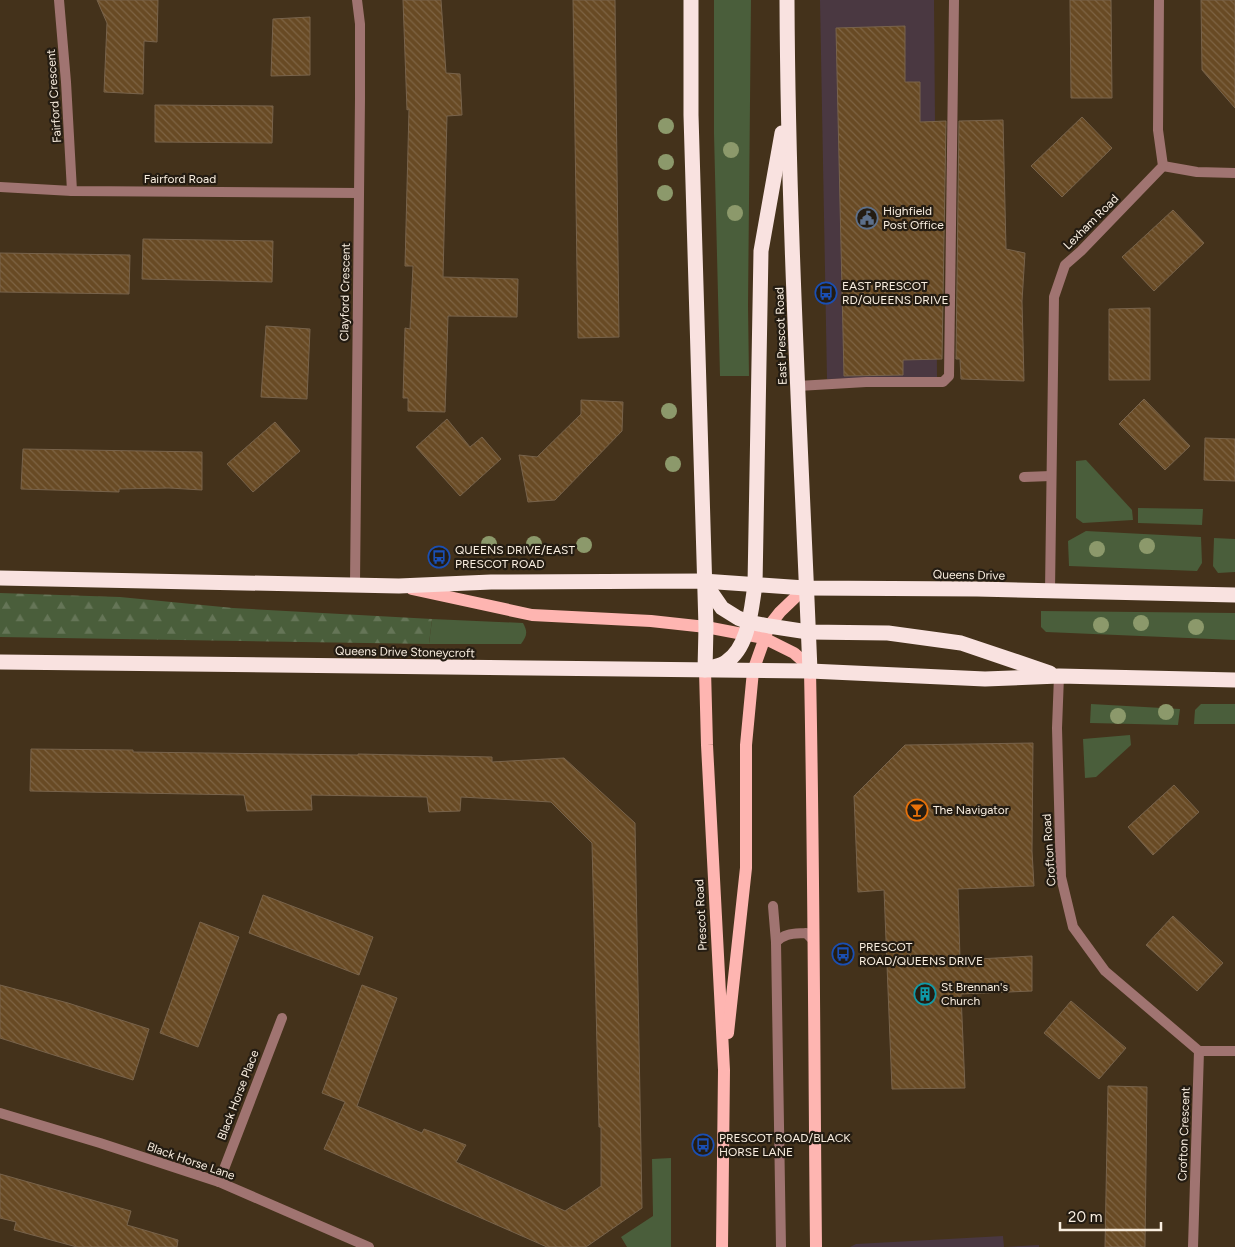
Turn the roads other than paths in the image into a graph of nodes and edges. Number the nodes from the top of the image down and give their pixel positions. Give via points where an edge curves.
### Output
1 (59, 0) edge
2 (357, 0) edge
3 (691, 0) edge
4 (787, 0) edge
5 (954, 0) edge
6 (1159, 0) edge
7 (787, 103) junction
8 (1163, 166) junction
9 (1235, 173) edge
10 (0, 187) edge
11 (72, 191) junction
12 (359, 193) junction
13 (798, 386) junction
14 (1051, 476) junction
15 (1024, 477) dead end
16 (0, 578) edge
17 (704, 581) junction
18 (356, 584) junction
19 (399, 586) junction
20 (755, 586) junction
21 (805, 588) junction
22 (1050, 591) junction
23 (1235, 595) edge
24 (706, 627) junction
25 (747, 628) junction
26 (766, 632) junction
27 (808, 632) junction
28 (0, 662) edge
29 (705, 670) junction
30 (753, 670) junction
31 (810, 671) junction
32 (1059, 676) junction
33 (1235, 680) edge
34 (773, 906) dead end
35 (812, 939) junction
36 (776, 942) junction
37 (282, 1018) dead end
38 (1199, 1051) junction
39 (1235, 1051) edge
40 (724, 1070) junction
41 (0, 1113) edge
42 (219, 1182) junction
43 (369, 1247) edge
44 (722, 1247) edge
45 (781, 1247) edge
46 (816, 1247) edge
47 (1193, 1247) edge

1 - 11 street, Fairford Crescent
2 - 12 street, Clayford Crescent via 360,24
3 - 17 highway via 690,115
4 - 7 highway, East Prescot Road
5 - 13 street via 949,376 943,382
6 - 8 street via 1158,130
7 - 13 highway, East Prescot Road
7 - 20 highway via 761,251
8 - 9 street via 1197,172
8 - 14 street, Lexham Road via 1065,265 1054,297
10 - 11 street, Fairford Road
11 - 12 street, Fairford Road
12 - 18 street, Clayford Crescent
13 - 21 highway, East Prescot Road
14 - 15 street
14 - 22 street, Lexham Road
16 - 18 highway
17 - 19 highway via 490,582
17 - 20 highway, Queens Drive
17 - 24 highway, Prescot Road
17 - 25 highway via 722,608
18 - 19 highway
19 - 24 main road via 532,615
20 - 21 highway, Queens Drive
20 - 25 highway
21 - 22 highway, Queens Drive
21 - 26 main road via 780,612
21 - 27 highway, East Prescot Road
22 - 23 highway, Queens Drive
24 - 25 main road
24 - 29 highway, Prescot Road
25 - 26 highway
25 - 29 highway via 738,650 726,662
26 - 27 highway
26 - 30 main road
26 - 31 main road via 794,653
27 - 31 highway, East Prescot Road
27 - 32 highway via 888,633 962,643
28 - 29 highway, Queens Drive Stoneycroft
29 - 30 highway, Queens Drive Stoneycroft
29 - 40 main road, Prescot Road
30 - 31 highway, Queens Drive Stoneycroft
30 - 40 main road via 746,745 746,868
31 - 32 highway via 985,679
31 - 35 main road
32 - 33 highway
32 - 38 street, Crofton Road via 1057,728 1061,877 1073,927 1105,971
34 - 36 street
35 - 36 street via 806,933 782,936
35 - 46 main road
36 - 45 street
37 - 42 street, Black Horse Place
38 - 39 street
38 - 47 street, Crofton Crescent
40 - 44 main road, Prescot Road
41 - 42 street, Black Horse Lane
42 - 43 street, Black Horse Lane

